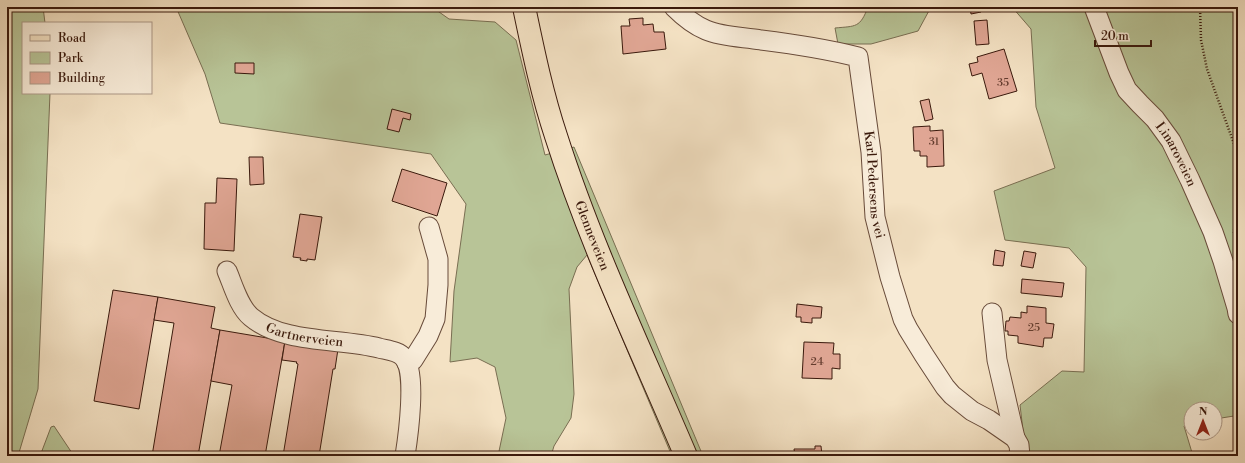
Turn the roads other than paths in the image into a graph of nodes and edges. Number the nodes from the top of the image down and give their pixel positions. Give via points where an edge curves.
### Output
1 (524, 7) edge
2 (674, 7) edge
3 (1094, 7) edge
4 (429, 226) dead end
5 (227, 271) dead end
6 (992, 313) dead end
7 (1238, 314) edge
8 (407, 363) junction
9 (1018, 447) edge
10 (405, 456) edge
11 (686, 456) edge

1 - 11 main road, Glenneveien via 541,83 581,208
2 - 9 street, Karl Pedersens vei via 693,24 708,31 808,46 858,57 870,145 876,217 903,319 952,395 972,411 990,420
3 - 7 street, Linaroveien via 1128,90 1171,141 1190,180 1213,232
4 - 8 street via 438,259 435,319 413,360
5 - 8 street, Gartnerveien via 239,301 250,316 268,328 300,338 366,345 398,354 404,357
6 - 9 street via 997,360
8 - 10 street via 411,394

